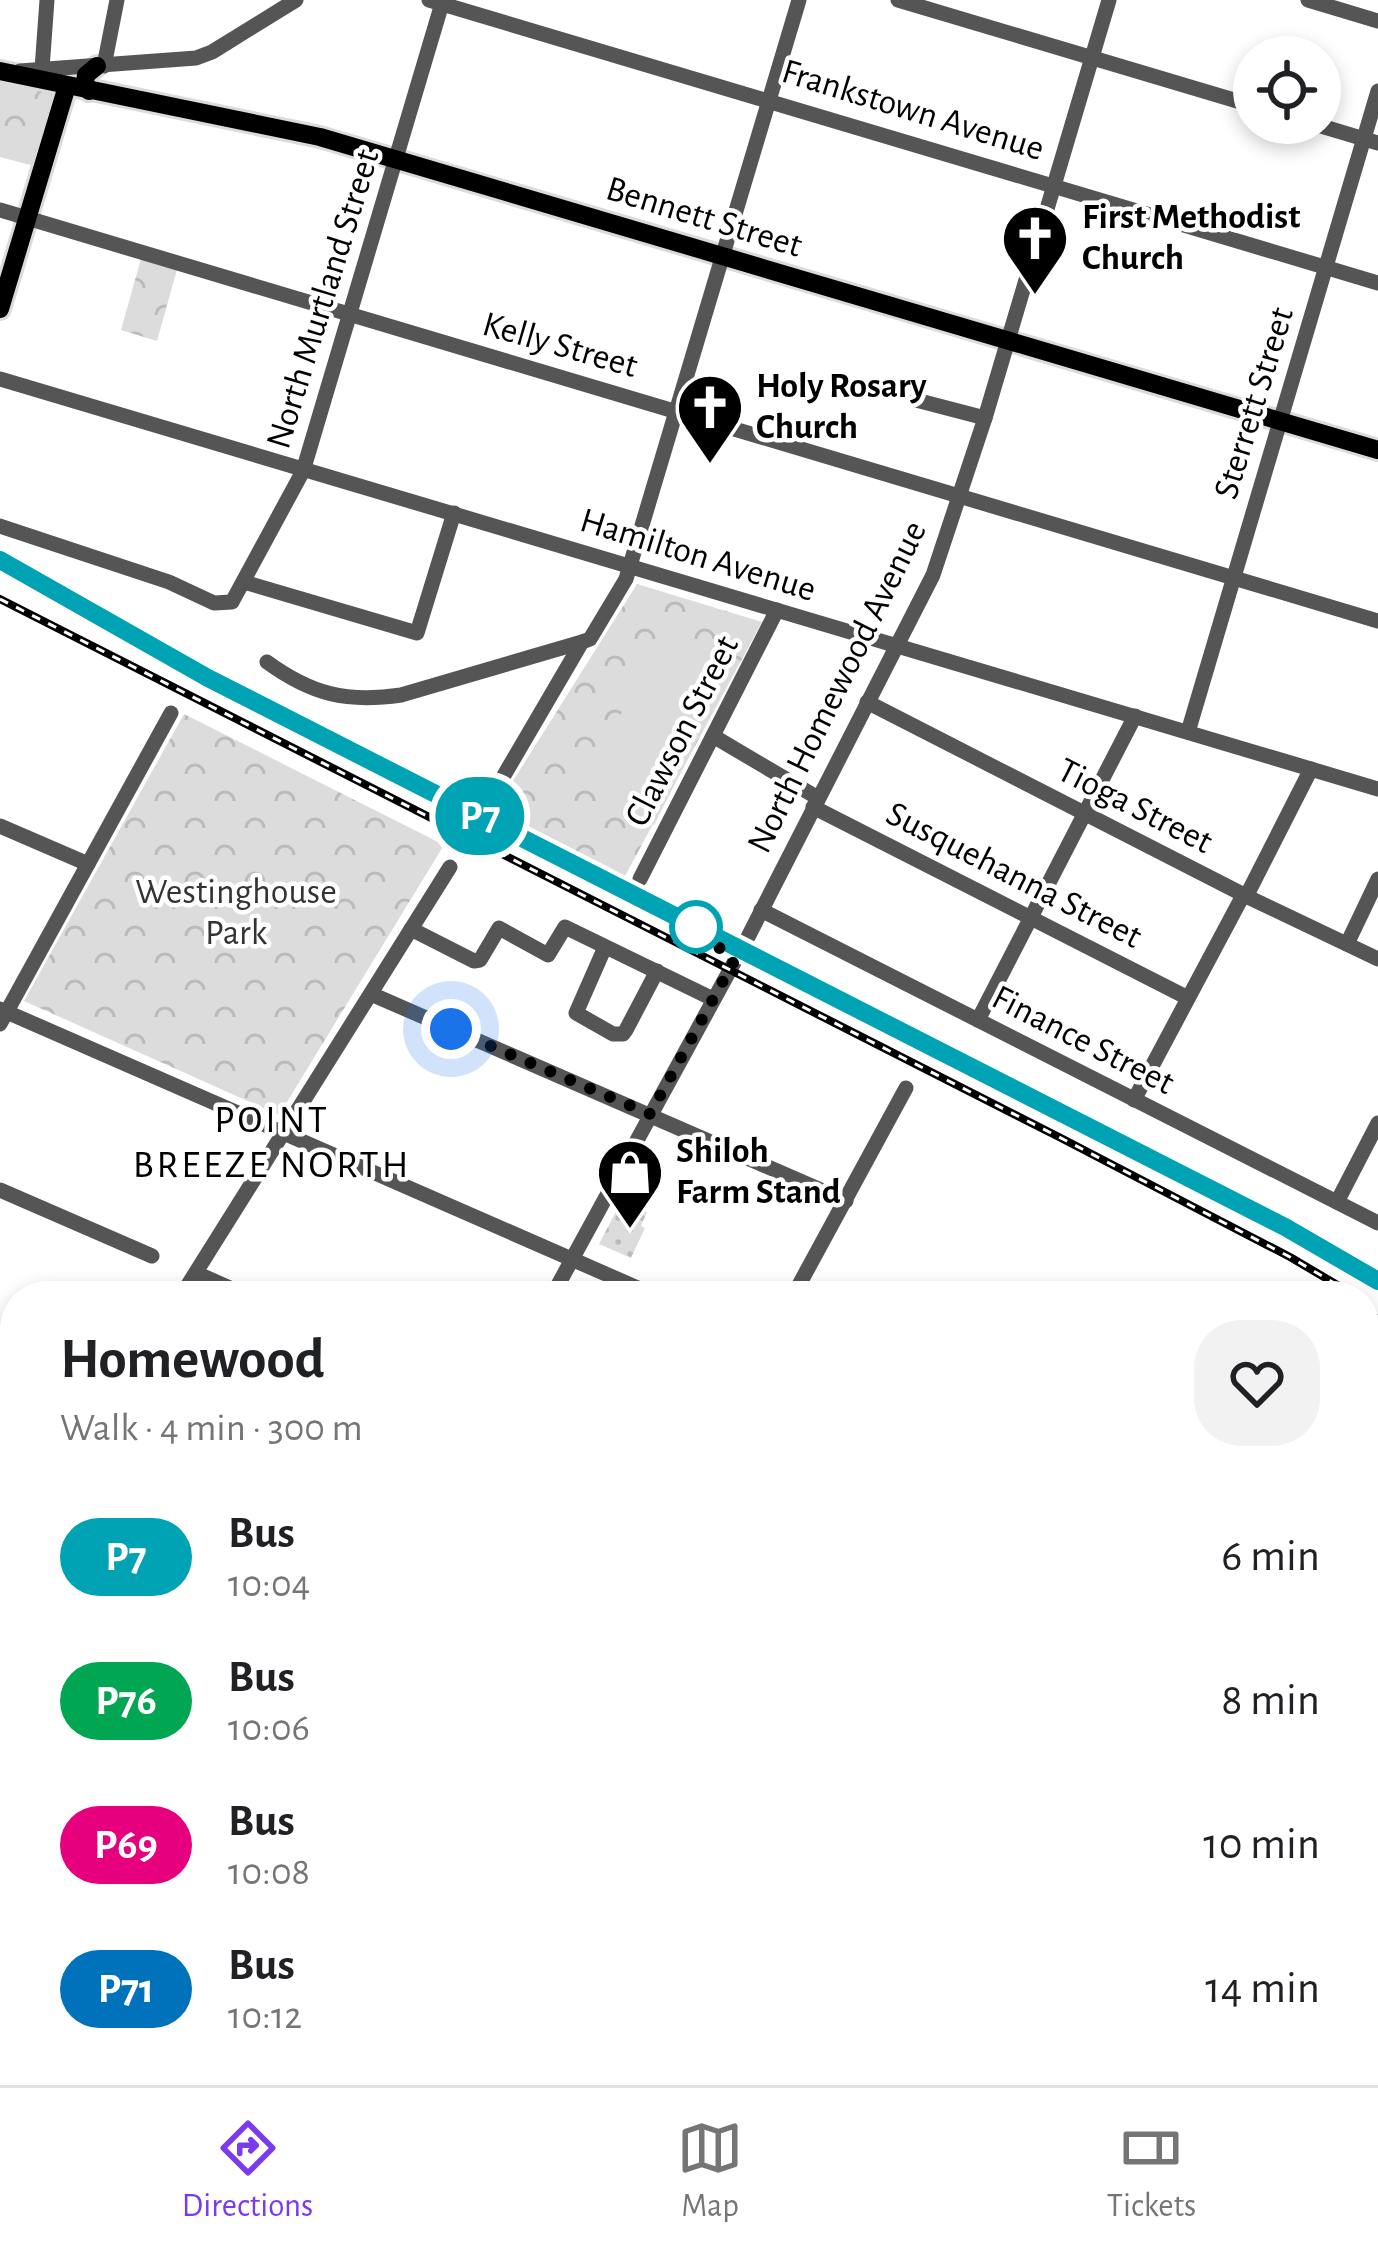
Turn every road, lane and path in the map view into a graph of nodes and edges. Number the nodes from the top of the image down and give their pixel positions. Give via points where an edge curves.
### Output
1 (46, 0) edge
2 (117, 0) edge
3 (296, 0) edge
4 (799, 0) edge
5 (898, 0) edge
6 (1109, 0) edge
7 (1308, 0) edge
8 (438, 1) edge
9 (1378, 21) edge
10 (1091, 57) junction
11 (100, 66) junction
12 (41, 69) junction
13 (3, 72) edge
14 (64, 77) junction
15 (89, 91) junction
16 (1378, 91) edge
17 (1233, 100) edge
18 (770, 101) junction
19 (1341, 132) edge
20 (1371, 141) edge
21 (395, 159) junction
22 (1052, 186) junction
23 (0, 210) edge
24 (26, 218) junction
25 (722, 256) junction
26 (1325, 268) junction
27 (1378, 284) edge
28 (0, 309) edge
29 (349, 314) junction
30 (1007, 341) junction
31 (0, 379) edge
32 (916, 400) dead end
33 (678, 412) junction
34 (985, 418) junction
35 (1280, 422) junction
36 (1378, 450) edge
37 (303, 471) junction
38 (961, 496) junction
39 (454, 513) junction
40 (0, 526) edge
41 (631, 567) junction
42 (1233, 578) junction
43 (244, 582) junction
44 (777, 610) junction
45 (1378, 621) edge
46 (582, 642) junction
47 (896, 645) junction
48 (267, 662) dead end
49 (867, 702) junction
50 (171, 713) dead end
51 (1135, 716) junction
52 (1188, 732) junction
53 (713, 736) junction
54 (1311, 769) junction
55 (496, 788) dead end
56 (1378, 789) edge
57 (815, 803) junction
58 (1084, 813) junction
59 (0, 826) edge
60 (88, 864) junction
61 (449, 867) dead end
62 (640, 879) dead end
63 (1378, 879) edge
64 (1245, 895) junction
65 (761, 910) junction
66 (1031, 917) junction
67 (411, 929) junction
68 (1347, 944) junction
69 (605, 947) junction
70 (1378, 959) edge
71 (657, 971) junction
72 (371, 994) junction
73 (713, 998) junction
74 (1188, 998) junction
75 (2, 1015) edge
76 (978, 1021) junction
77 (906, 1088) dead end
78 (1134, 1100) junction
79 (650, 1114) junction
80 (1378, 1124) edge
81 (282, 1132) junction
82 (0, 1190) edge
83 (846, 1202) junction
84 (1337, 1202) junction
85 (1378, 1223) edge
86 (152, 1256) dead end
87 (572, 1259) junction
88 (196, 1273) junction
89 (191, 1281) edge
90 (214, 1281) edge
91 (560, 1281) edge
92 (622, 1281) edge
93 (801, 1281) edge

1 - 12 street
2 - 11 street
3 - 11 street via 196,58
4 - 18 street
5 - 10 street
6 - 10 street, North Homewood Avenue
7 - 9 street
8 - 18 street, Frankstown Avenue
8 - 21 street, North Murtland Street
10 - 17 street
10 - 22 street, North Homewood Avenue
11 - 14 street
11 - 15 main road via 86,76
12 - 13 street
12 - 14 street
13 - 14 main road, Bennett Street
14 - 15 main road, Bennett Street
14 - 24 main road
15 - 21 main road, Bennett Street
16 - 20 street, Sterrett Street
18 - 22 street, Frankstown Avenue
18 - 25 street
19 - 20 street
20 - 26 street, Sterrett Street
21 - 25 main road, Bennett Street
21 - 29 street, North Murtland Street
22 - 26 street, Frankstown Avenue
22 - 30 street, North Homewood Avenue
23 - 24 street, Kelly Street
24 - 28 main road
24 - 29 street, Kelly Street
25 - 30 main road, Bennett Street
25 - 33 street
26 - 27 street, Frankstown Avenue
26 - 35 street, Sterrett Street
29 - 33 street, Kelly Street
29 - 37 street, North Murtland Street
30 - 34 street, North Homewood Avenue
30 - 35 main road, Bennett Street
31 - 37 street, Hamilton Avenue
32 - 34 street
33 - 38 street, Kelly Street
33 - 41 street
34 - 38 street, North Homewood Avenue
35 - 36 main road, Bennett Street
35 - 42 street, Sterrett Street
37 - 39 street, Hamilton Avenue
37 - 43 street, North Murtland Street
38 - 42 street, Kelly Street
38 - 47 street, North Homewood Avenue via 934,575
39 - 41 street, Hamilton Avenue
39 - 43 street via 417,633
40 - 43 street, North Murtland Street via 214,603 232,602
41 - 44 street, Hamilton Avenue
41 - 46 street
42 - 45 street, Kelly Street
42 - 52 street, Sterrett Street
44 - 47 street, Hamilton Avenue
44 - 53 street, Clawson Street
46 - 48 street via 378,698 297,684
46 - 55 street
47 - 49 street, North Homewood Avenue
47 - 51 street, Hamilton Avenue
49 - 57 street, North Homewood Avenue
49 - 58 street, Tioga Street
50 - 60 street
51 - 52 street, Hamilton Avenue
51 - 58 street
52 - 54 street, Hamilton Avenue
53 - 57 street, Susquehanna Street
53 - 62 street, Clawson Street
54 - 56 street, Hamilton Avenue
54 - 64 street
57 - 65 street, North Homewood Avenue
57 - 66 street, Susquehanna Street
58 - 64 street, Tioga Street
58 - 66 street
59 - 60 street
60 - 75 street
61 - 67 street
63 - 68 street
64 - 68 street, Tioga Street
64 - 74 street
65 - 73 street, North Homewood Avenue
65 - 76 street, Finance Street
66 - 74 street, Susquehanna Street
66 - 76 street
67 - 69 street via 474,961 499,928 548,955 565,927
67 - 72 street
68 - 70 street, Tioga Street
69 - 71 street
69 - 71 street via 576,1013 614,1034 626,1030
71 - 73 street
72 - 79 street
72 - 81 street
73 - 79 street, North Homewood Avenue
74 - 78 street
75 - 81 street
76 - 78 street, Finance Street
77 - 83 street
78 - 84 street, Finance Street
79 - 83 street
79 - 87 street, North Homewood Avenue
80 - 84 street
81 - 87 street
81 - 88 street
82 - 86 street
83 - 93 street
84 - 85 street, Finance Street
87 - 91 street, North Homewood Avenue
87 - 92 street
88 - 89 street
88 - 90 street

